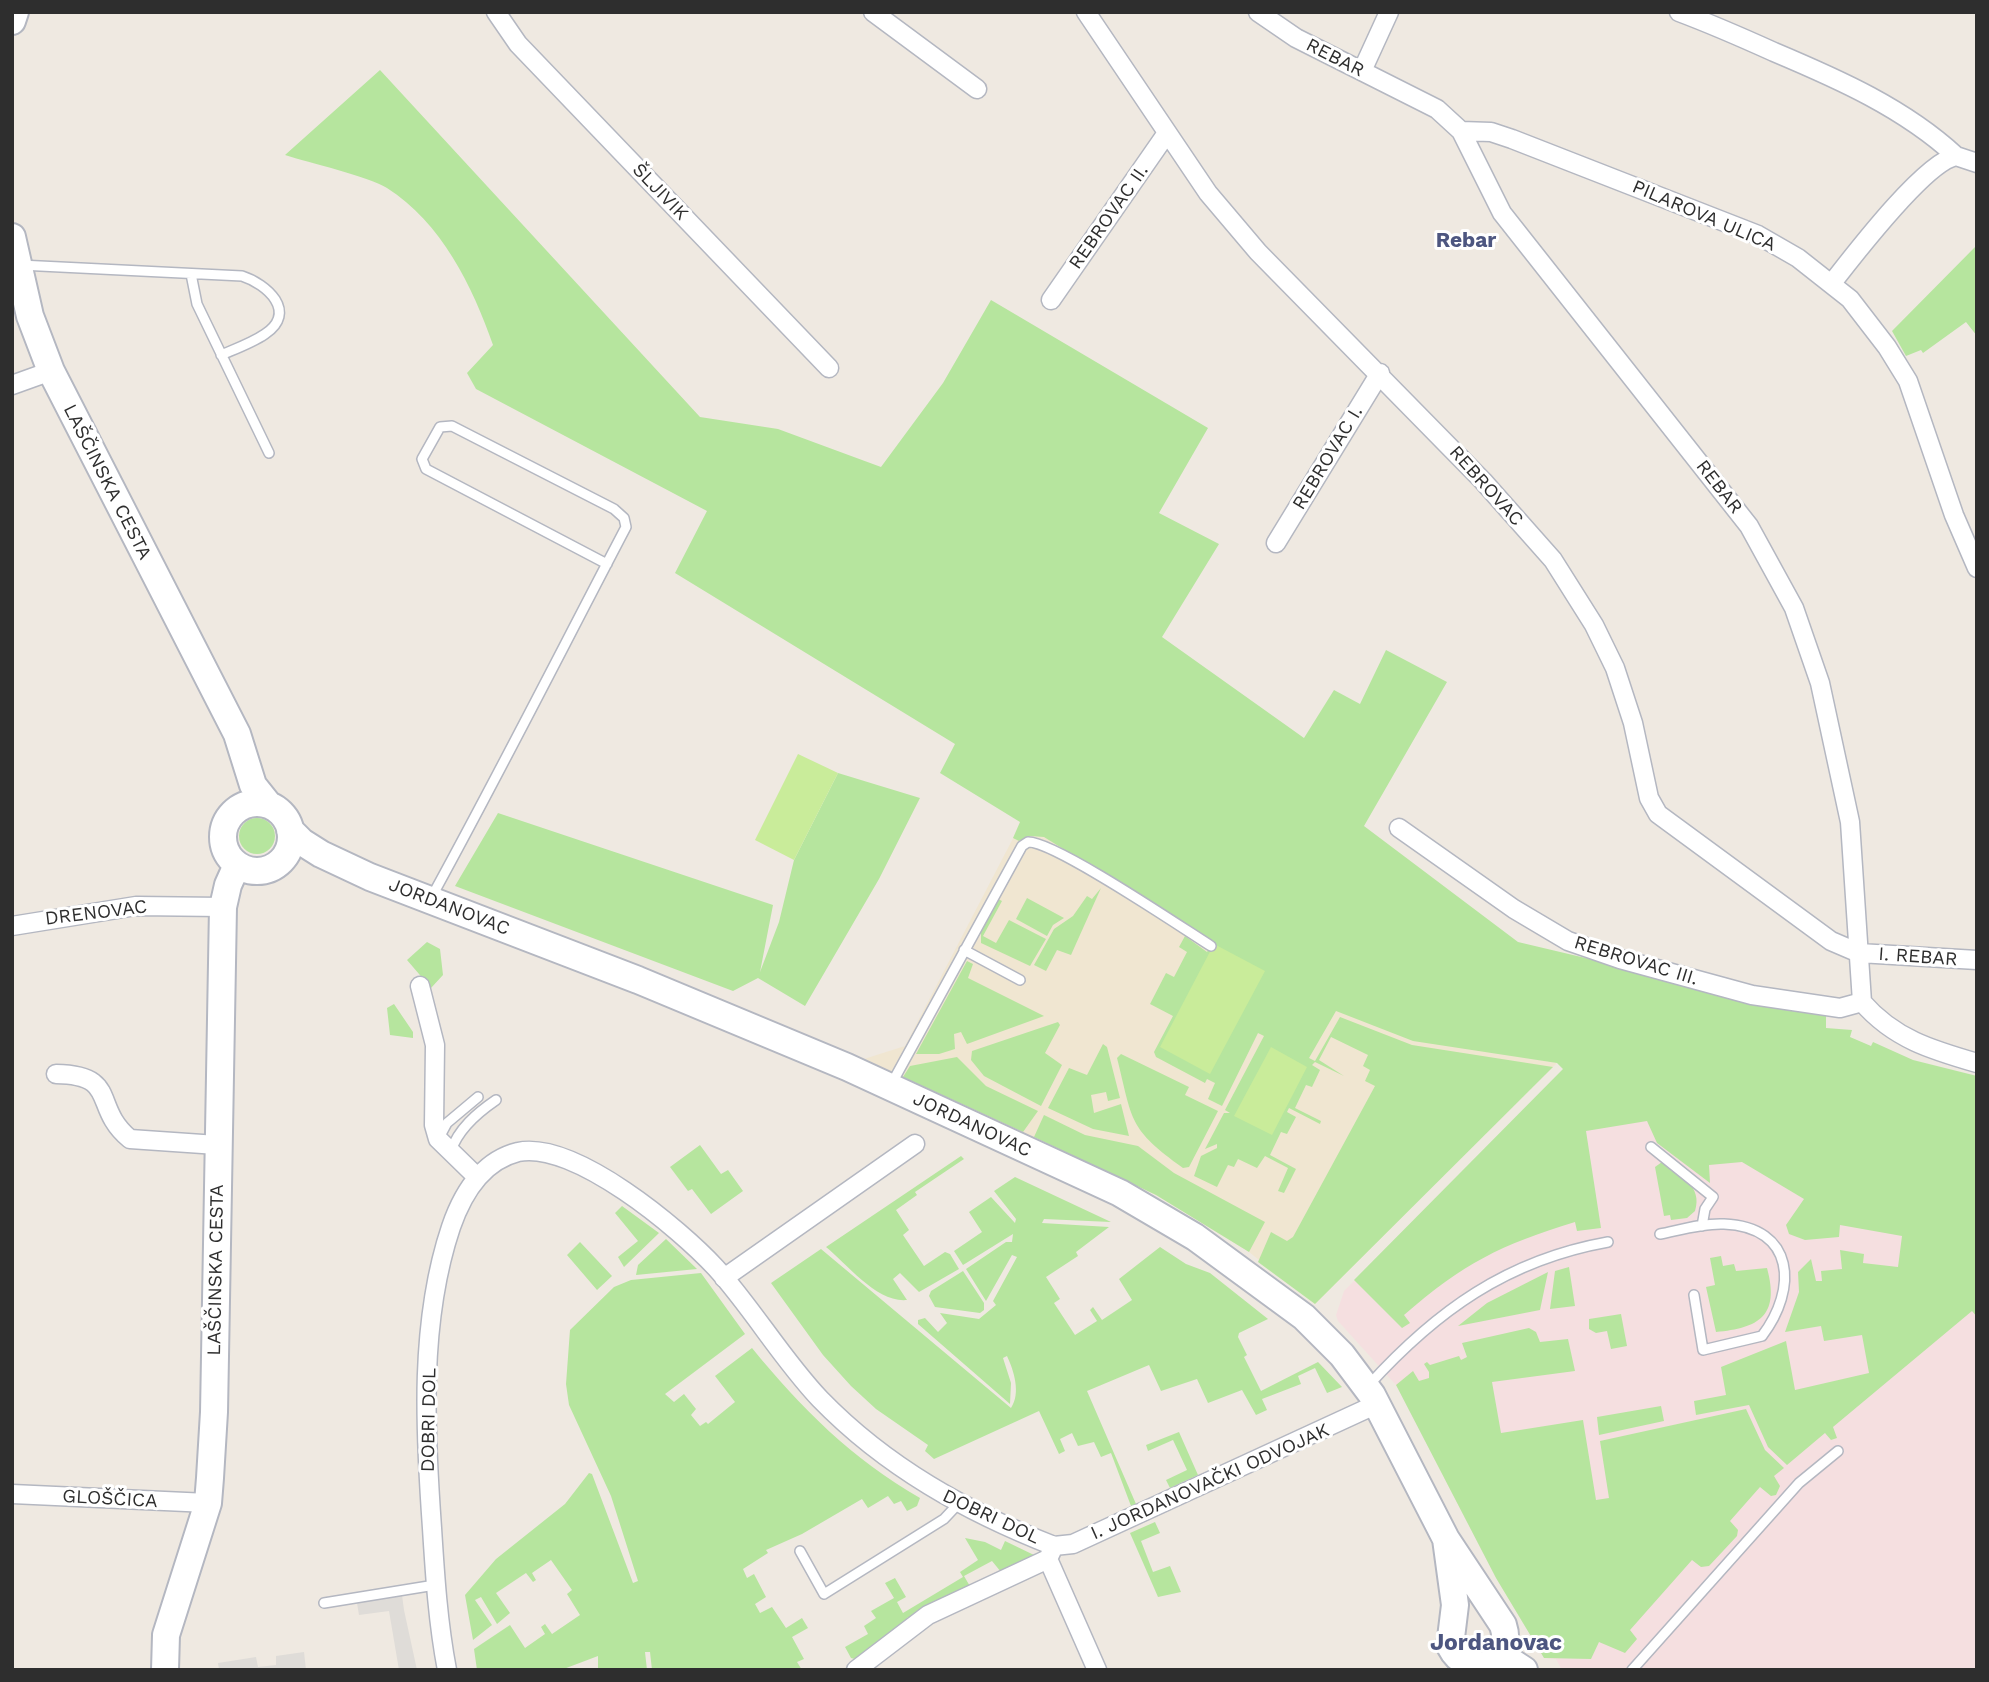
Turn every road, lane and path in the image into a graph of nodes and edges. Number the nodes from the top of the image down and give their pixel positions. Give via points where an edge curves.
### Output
1 (15, 12) edge
2 (496, 12) edge
3 (873, 12) edge
4 (1086, 12) edge
5 (1258, 12) edge
6 (1389, 12) edge
7 (1679, 12) edge
8 (12, 21) edge
9 (1362, 71) junction
10 (977, 89) dead end
11 (1461, 131) junction
12 (1167, 133) junction
13 (1956, 156) junction
14 (1977, 163) edge
15 (12, 237) edge
16 (19, 265) junction
17 (191, 274) junction
18 (1832, 284) junction
19 (1051, 300) dead end
20 (221, 355) junction
21 (829, 368) dead end
22 (51, 372) junction
23 (1380, 373) junction
24 (12, 385) edge
25 (269, 453) dead end
26 (1276, 543) dead end
27 (607, 564) junction
28 (1977, 568) edge
29 (227, 717) junction
30 (269, 805) junction
31 (230, 815) junction
32 (1399, 828) dead end
33 (290, 830) junction
34 (278, 864) junction
35 (237, 865) junction
36 (370, 877) junction
37 (431, 898) junction
38 (223, 907) junction
39 (12, 926) edge
40 (1212, 946) dead end
41 (964, 950) junction
42 (1859, 953) junction
43 (1977, 961) edge
44 (1020, 980) dead end
45 (420, 986) dead end
46 (1863, 1002) junction
47 (1977, 1063) edge
48 (56, 1074) dead end
49 (890, 1088) junction
50 (478, 1097) dead end
51 (496, 1100) dead end
52 (915, 1144) dead end
53 (217, 1145) junction
54 (445, 1145) junction
55 (1651, 1147) dead end
56 (477, 1177) junction
57 (1702, 1226) junction
58 (1660, 1234) dead end
59 (1608, 1242) dead end
60 (724, 1278) junction
61 (1694, 1295) dead end
62 (1372, 1396) junction
63 (1838, 1451) dead end
64 (12, 1494) edge
65 (208, 1503) junction
66 (959, 1503) junction
67 (1446, 1539) junction
68 (800, 1551) dead end
69 (1051, 1553) junction
70 (435, 1585) junction
71 (324, 1603) dead end
72 (1494, 1614) junction
73 (1450, 1627) junction
74 (1501, 1655) junction
75 (1455, 1665) edge
76 (164, 1670) edge
77 (447, 1670) edge
78 (856, 1670) edge
79 (1097, 1670) edge
80 (1524, 1670) edge
81 (1632, 1670) edge

1 - 8 main road
2 - 21 street, ŠLJIVIK via 519,44
3 - 10 street
4 - 12 street, REBROVAC
5 - 9 street, REBAR via 1296,38
6 - 9 street
7 - 13 street via 1840,81 1895,110
9 - 11 street, REBAR via 1437,109
11 - 18 street, PILAROVA ULICA via 1492,132 1512,139 1758,235
11 - 42 street, REBAR via 1502,213 1749,526 1794,608 1819,682 1850,822
12 - 19 street, REBROVAC II.
12 - 23 street, REBROVAC via 1208,193 1258,252
13 - 14 street
13 - 18 street via 1937,164
15 - 16 main road, LAŠČINSKA CESTA
16 - 17 lane
16 - 22 main road, LAŠČINSKA CESTA via 30,316
17 - 20 lane via 197,304
17 - 20 lane via 242,276 260,282 279,305 277,321 267,333
18 - 28 street, PILAROVA ULICA via 1880,337 1908,381
20 - 25 lane
22 - 24 street
22 - 29 main road, LAŠČINSKA CESTA
23 - 26 street, REBROVAC I.
23 - 42 street, REBROVAC via 1553,560 1594,625 1622,690 1649,798 1658,814 1830,941
27 - 27 lane via 626,527 614,509 452,426 440,427 422,459 426,469
27 - 37 lane
29 - 30 main road, LAŠČINSKA CESTA via 253,785
29 - 31 main road, LAŠČINSKA CESTA via 236,778
30 - 31 main road via 250,804
30 - 33 main road via 283,815
31 - 35 main road via 223,846
32 - 46 street, REBROVAC III. via 1568,941 1752,995 1840,1008
33 - 34 main road via 289,848
33 - 36 main road, JORDANOVAC via 321,854
34 - 35 main road via 260,871
34 - 36 main road, JORDANOVAC via 300,863
35 - 38 main road, LAŠČINSKA CESTA
36 - 37 main road, JORDANOVAC
37 - 49 main road, JORDANOVAC via 727,1016
38 - 39 street, DRENOVAC via 136,906
38 - 53 main road, LAŠČINSKA CESTA
40 - 41 lane via 1096,874 1034,842 1022,846
41 - 44 lane
41 - 49 lane
42 - 43 street, I. REBAR
42 - 46 street, REBAR
45 - 54 street via 435,1045 434,1125
46 - 47 street via 1906,1040
48 - 53 street via 93,1080 113,1121 130,1139
49 - 62 main road, JORDANOVAC via 1120,1193 1195,1237 1304,1317 1342,1355
50 - 54 lane via 447,1123
51 - 54 lane
52 - 60 street
53 - 65 main road, LAŠČINSKA CESTA via 214,1412
54 - 56 street
55 - 57 lane via 1713,1197
56 - 60 street, DOBRI DOL via 499,1159 521,1152 543,1152 586,1168 638,1198
56 - 70 street, DOBRI DOL via 457,1210 441,1257 433,1305 426,1431
57 - 58 lane
57 - 61 lane via 1736,1226 1765,1237 1781,1252 1786,1272 1772,1323 1762,1336 1738,1344 1703,1350
59 - 62 lane via 1538,1259 1478,1289 1436,1321
60 - 66 street, DOBRI DOL via 820,1398 911,1477
62 - 67 main road, JORDANOVAC
62 - 69 street, I. JORDANOVAČKI ODVOJAK
63 - 81 lane via 1799,1483
64 - 65 street, GLOŠČICA
65 - 76 main road, LAŠČINSKA CESTA via 166,1634
66 - 68 lane via 944,1519 824,1594
66 - 69 street, DOBRI DOL
67 - 72 main road
67 - 73 main road via 1455,1605
69 - 78 street, I. JORDANOVAČKI ODVOJAK via 928,1615
69 - 79 street
70 - 71 lane
70 - 77 street, DOBRI DOL
72 - 73 main road via 1471,1610
72 - 74 main road via 1506,1634
73 - 75 main road
74 - 75 main road via 1479,1667
74 - 80 main road

